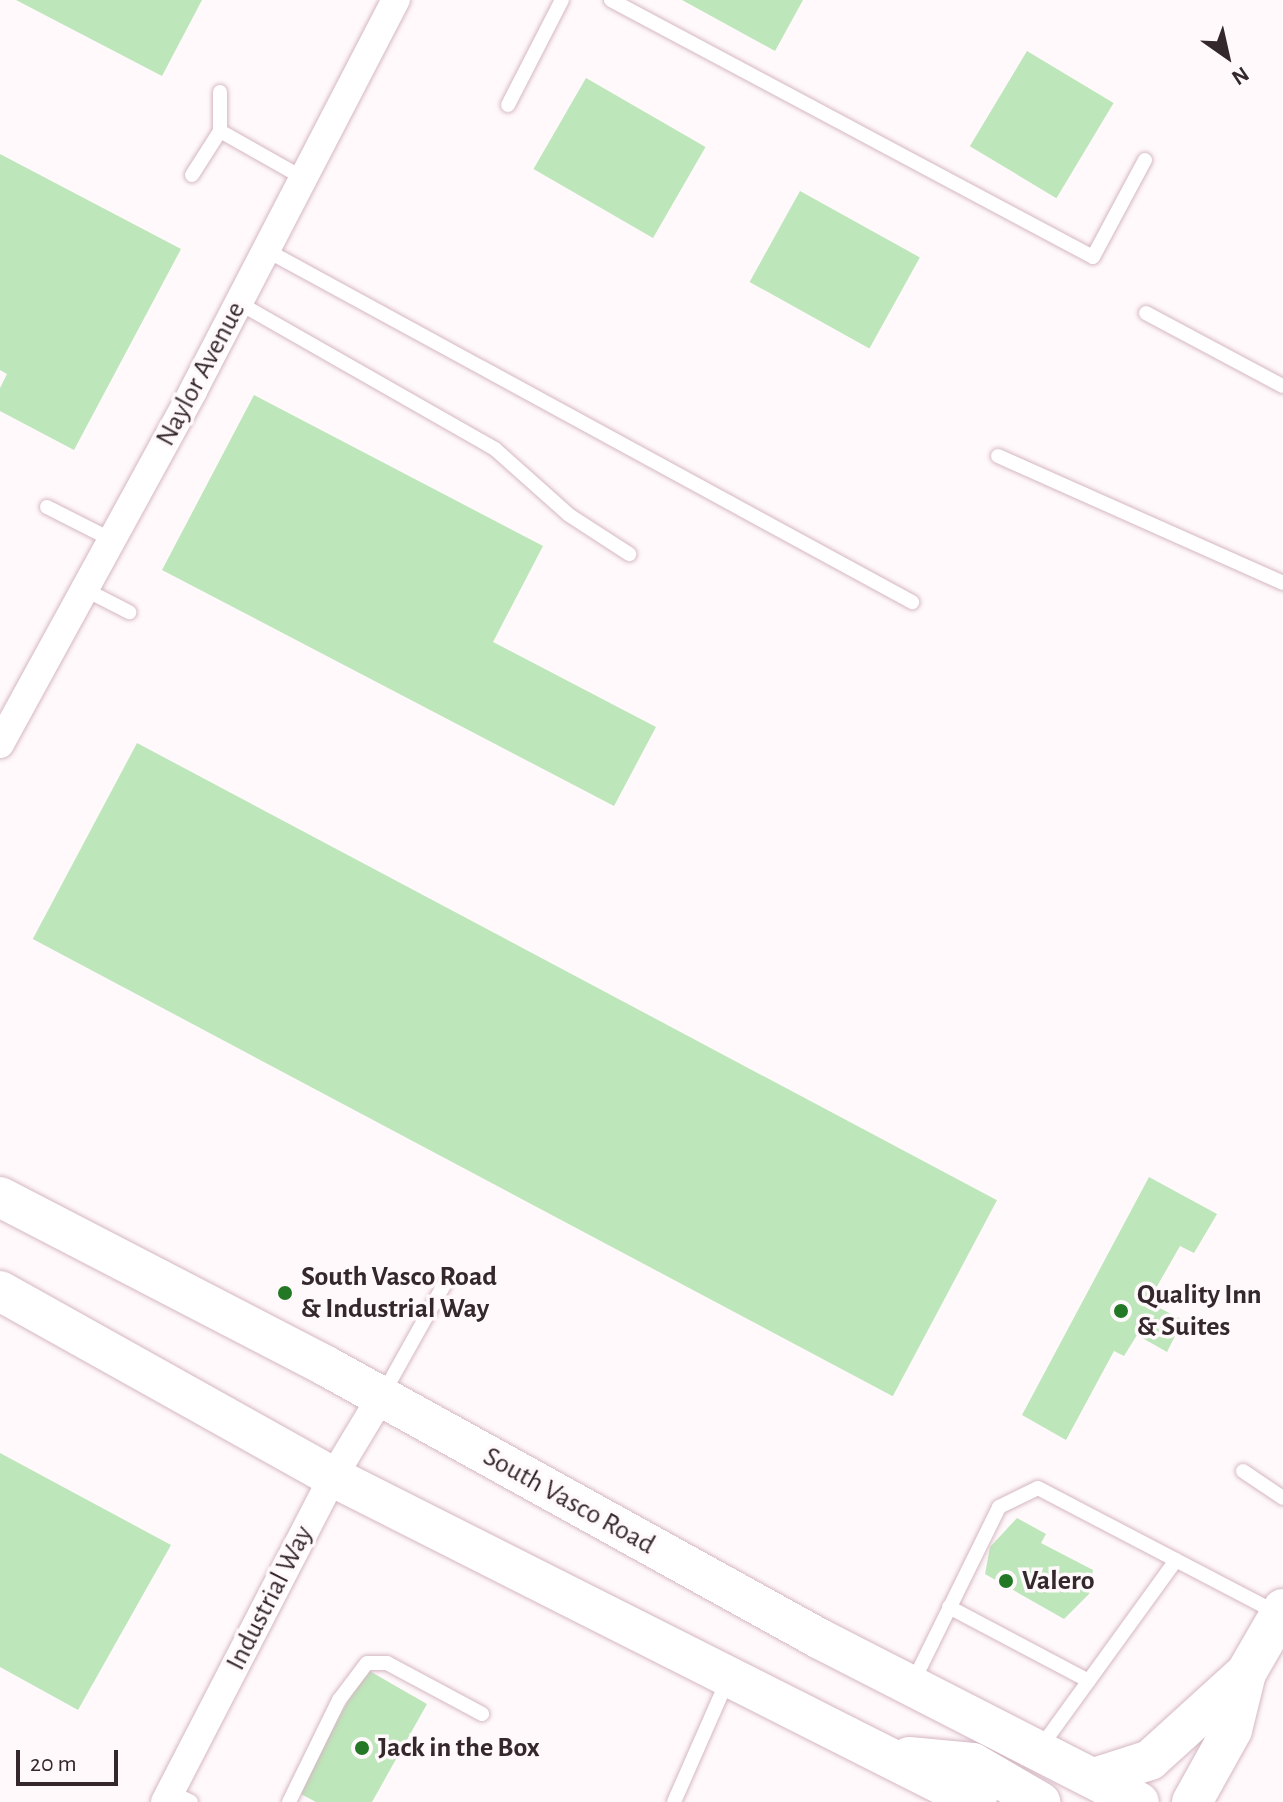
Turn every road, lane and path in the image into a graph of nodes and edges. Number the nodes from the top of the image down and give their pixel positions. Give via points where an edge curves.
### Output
1 (396, 0) edge
2 (562, 0) edge
3 (613, 0) edge
4 (220, 92) dead end
5 (508, 105) dead end
6 (220, 131) junction
7 (1145, 160) dead end
8 (192, 175) dead end
9 (303, 178) junction
10 (266, 250) junction
11 (239, 303) junction
12 (1146, 313) dead end
13 (1283, 386) edge
14 (998, 456) dead end
15 (47, 507) dead end
16 (112, 540) junction
17 (629, 554) dead end
18 (1283, 583) edge
19 (84, 589) junction
20 (912, 602) dead end
21 (129, 612) dead end
22 (0, 744) edge
23 (0, 1197) edge
24 (445, 1283) dead end
25 (0, 1291) edge
26 (381, 1397) junction
27 (1243, 1471) dead end
28 (333, 1477) junction
29 (1283, 1498) edge
30 (1176, 1560) junction
31 (949, 1607) junction
32 (1281, 1612) edge
33 (1246, 1673) junction
34 (730, 1675) junction
35 (1089, 1681) junction
36 (912, 1685) junction
37 (482, 1714) dead end
38 (1039, 1749) junction
39 (889, 1755) junction
40 (1094, 1778) junction
41 (175, 1799) edge
42 (289, 1802) edge
43 (674, 1802) edge
44 (977, 1802) edge
45 (1040, 1802) edge
46 (1139, 1802) edge
47 (1192, 1802) edge

1 - 9 street, Naylor Avenue
2 - 5 lane
3 - 7 lane via 1093,257
4 - 6 lane
6 - 8 lane
6 - 9 lane
9 - 10 street, Naylor Avenue
10 - 11 street, Naylor Avenue
10 - 20 lane
11 - 16 street, Naylor Avenue
11 - 17 lane via 495,449 569,515
12 - 13 lane
14 - 18 lane
15 - 16 lane
16 - 19 street, Naylor Avenue
19 - 21 lane
19 - 22 street, Naylor Avenue
23 - 26 main road, South Vasco Road
24 - 26 lane
25 - 28 main road
26 - 28 street, Industrial Way
26 - 36 main road, South Vasco Road
27 - 29 lane
28 - 34 main road
28 - 41 street, Industrial Way
30 - 31 lane via 1038,1488 999,1507
30 - 32 lane
30 - 35 lane
31 - 35 lane
31 - 36 lane
32 - 33 main road
33 - 40 main road via 1150,1760
33 - 47 main road via 1232,1730
34 - 39 main road
34 - 43 lane
35 - 38 lane
36 - 38 main road, South Vasco Road
37 - 42 lane via 387,1663 367,1663 339,1700
38 - 40 main road, South Vasco Road
39 - 44 main road
39 - 45 main road via 973,1763
40 - 46 main road, South Vasco Road

